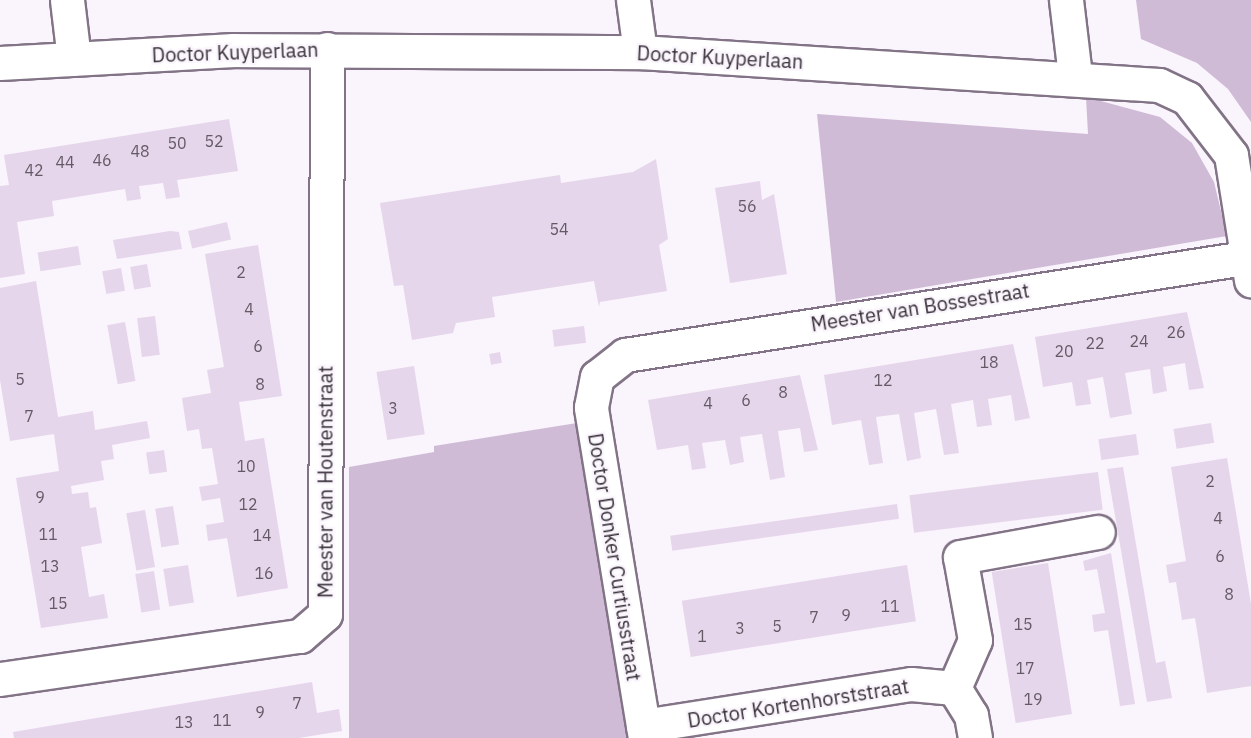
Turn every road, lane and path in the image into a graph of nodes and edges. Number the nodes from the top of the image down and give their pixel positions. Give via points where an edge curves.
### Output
1 (67, 0) edge
2 (633, 0) edge
3 (1066, 0) edge
4 (327, 49) junction
5 (640, 52) junction
6 (74, 60) junction
7 (0, 63) edge
8 (1075, 76) junction
9 (1250, 265) edge
10 (597, 377) joint
11 (1098, 532) dead end
12 (0, 679) edge
13 (954, 688) junction
14 (644, 732) edge
15 (975, 738) edge

1 - 6 street
2 - 5 street
3 - 8 street
4 - 5 street, Doctor Kuyperlaan
4 - 6 street, Doctor Kuyperlaan
4 - 12 street, Meester van Houtenstraat via 324,614 300,636
5 - 8 street, Doctor Kuyperlaan
6 - 7 street, Doctor Kuyperlaan
8 - 9 street, Doctor Kuyperlaan via 1160,85 1194,105 1231,155
9 - 10 street, Meester van Bossestraat via 625,355
10 - 14 street, Doctor Donker Curtiusstraat via 591,407
11 - 13 street via 960,556 975,640
13 - 14 street, Doctor Kortenhorststraat via 911,684
13 - 15 street via 970,715

